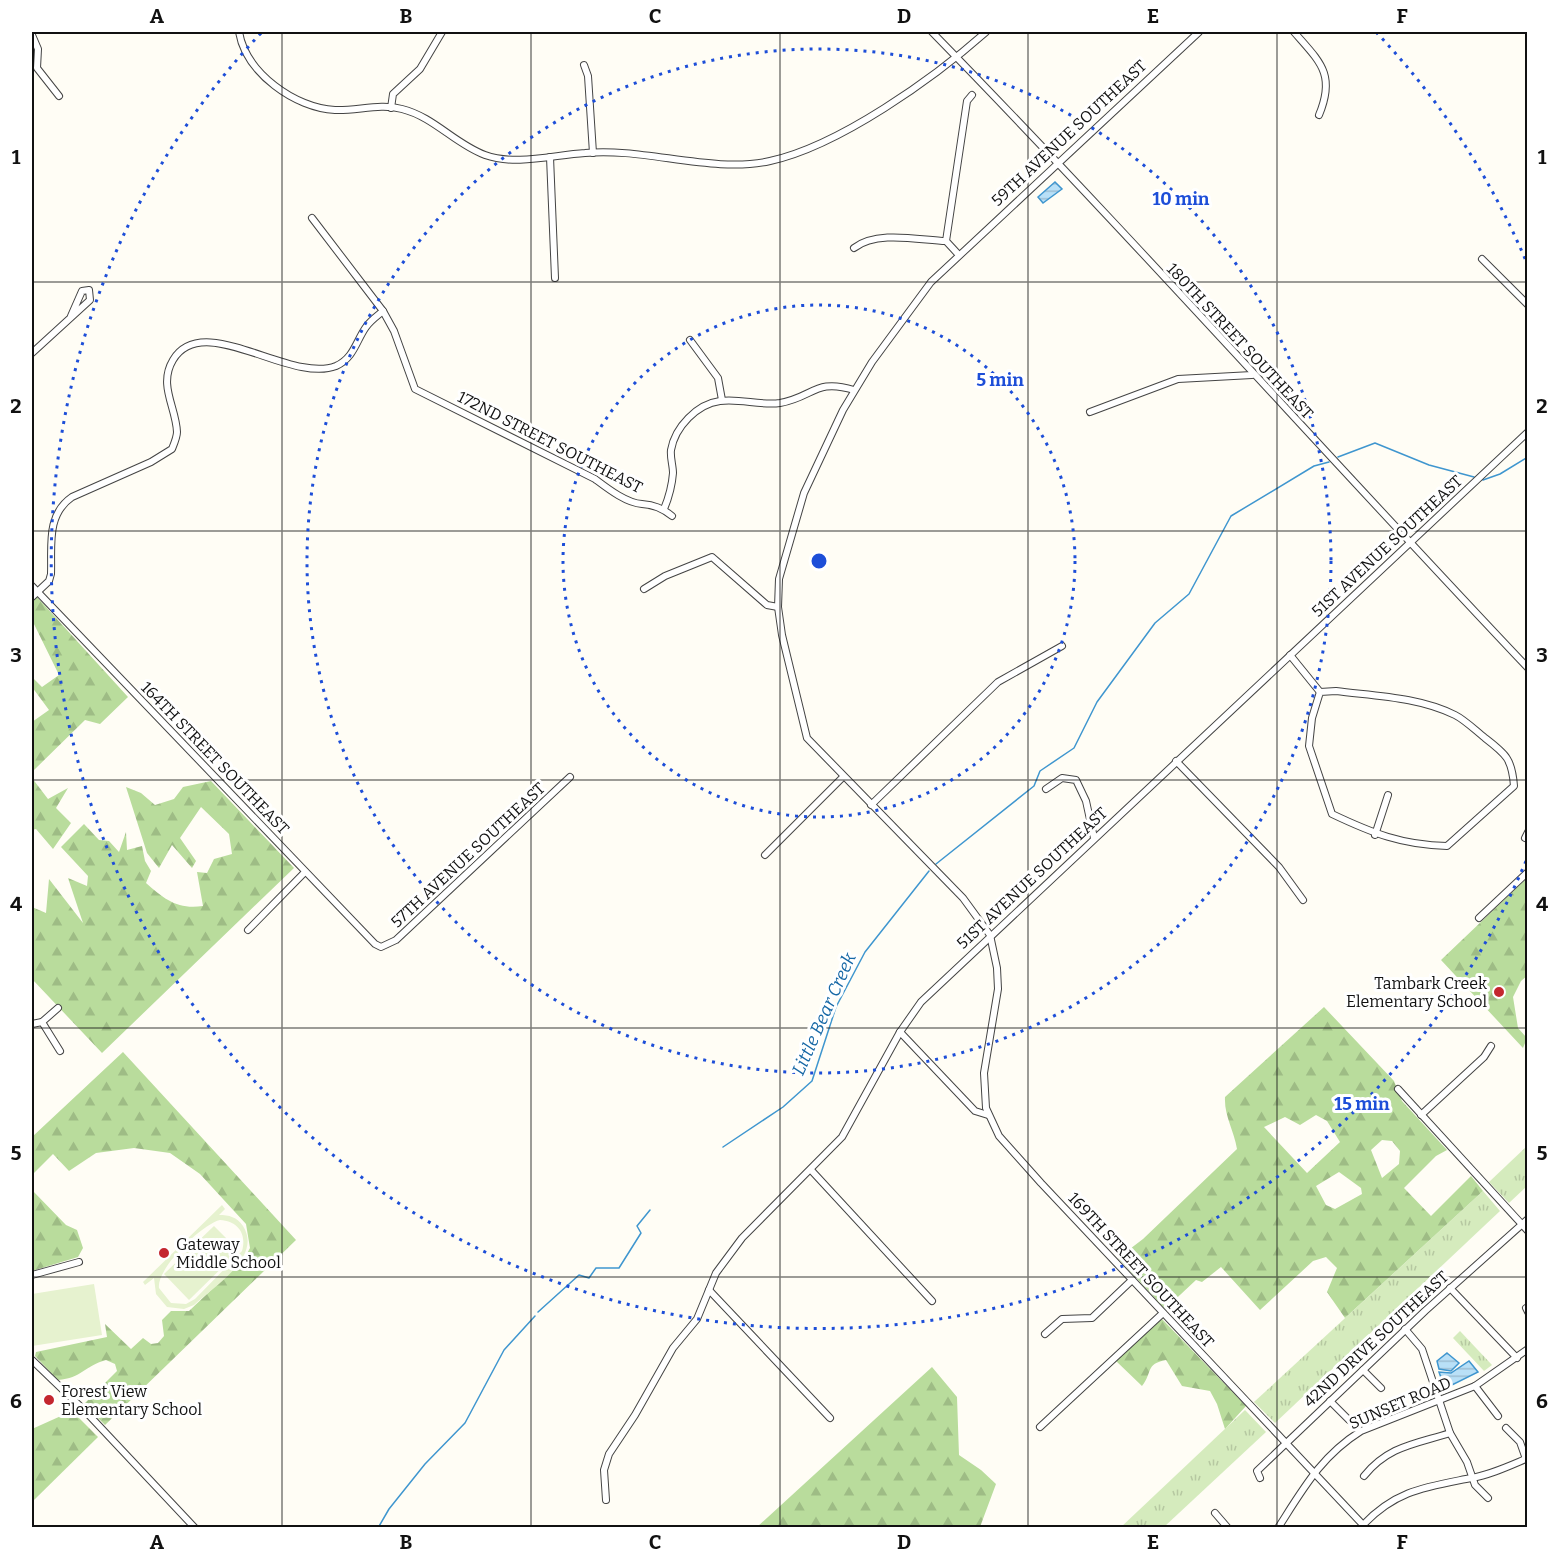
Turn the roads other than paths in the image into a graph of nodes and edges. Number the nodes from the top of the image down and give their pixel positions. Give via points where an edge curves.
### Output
1 (239, 32) edge
2 (442, 32) edge
3 (932, 32) edge
4 (986, 32) edge
5 (1199, 32) edge
6 (1294, 32) edge
7 (32, 35) edge
8 (957, 57) junction
9 (584, 65) dead end
10 (972, 95) dead end
11 (60, 96) dead end
12 (391, 108) junction
13 (1319, 115) dead end
14 (593, 153) junction
15 (550, 157) junction
16 (1057, 162) junction
17 (312, 218) dead end
18 (946, 241) junction
19 (854, 248) dead end
20 (958, 254) junction
21 (1482, 259) dead end
22 (555, 278) dead end
23 (1527, 305) edge
24 (382, 311) junction
25 (71, 316) dead end
26 (690, 340) dead end
27 (32, 353) edge
28 (1252, 375) junction
29 (854, 390) junction
30 (722, 400) junction
31 (1090, 412) dead end
32 (1527, 432) edge
33 (664, 509) junction
34 (672, 516) dead end
35 (1409, 543) junction
36 (644, 589) dead end
37 (33, 592) edge
38 (778, 607) junction
39 (1062, 646) dead end
40 (1290, 655) junction
41 (1527, 668) edge
42 (1320, 692) junction
43 (1176, 761) junction
44 (570, 777) dead end
45 (843, 777) junction
46 (1046, 789) dead end
47 (1388, 795) dead end
48 (871, 805) junction
49 (1375, 835) junction
50 (1094, 838) junction
51 (765, 855) dead end
52 (305, 872) junction
53 (1527, 872) edge
54 (1303, 900) dead end
55 (1479, 918) dead end
56 (248, 930) dead end
57 (990, 935) junction
58 (381, 947) joint
59 (58, 1008) dead end
60 (42, 1022) junction
61 (32, 1024) edge
62 (900, 1032) junction
63 (1491, 1046) dead end
64 (60, 1051) dead end
65 (1398, 1089) dead end
66 (988, 1115) junction
67 (1421, 1115) junction
68 (811, 1170) junction
69 (1527, 1219) edge
70 (1522, 1224) junction
71 (1527, 1231) edge
72 (78, 1262) dead end
73 (32, 1275) edge
74 (1132, 1281) junction
75 (1450, 1288) junction
76 (710, 1290) junction
77 (932, 1301) dead end
78 (1163, 1313) junction
79 (1405, 1329) junction
80 (1045, 1334) dead end
81 (1527, 1349) edge
82 (1517, 1358) junction
83 (32, 1360) edge
84 (1363, 1370) junction
85 (1474, 1386) junction
86 (1381, 1388) dead end
87 (1330, 1401) junction
88 (1439, 1401) junction
89 (1498, 1416) dead end
90 (830, 1418) dead end
91 (1348, 1420) dead end
92 (1040, 1426) dead end
93 (1506, 1428) dead end
94 (1450, 1433) junction
95 (1286, 1443) junction
96 (1527, 1459) edge
97 (1314, 1473) junction
98 (1364, 1476) dead end
99 (1260, 1478) dead end
100 (1472, 1478) junction
101 (1488, 1498) dead end
102 (606, 1500) dead end
103 (1215, 1513) dead end
104 (1365, 1526) edge
105 (195, 1527) edge
106 (1228, 1527) edge
107 (1278, 1527) edge

1 - 12 street via 262,74 294,98 314,107 336,110
2 - 12 street via 420,69 393,94
3 - 8 street, 180TH STREET SOUTHEAST
4 - 8 street
5 - 16 street, 59TH AVENUE SOUTHEAST
6 - 13 street via 1326,76 1327,96
7 - 11 street via 38,49 38,68
8 - 14 street via 811,149 772,160 718,162
8 - 16 street, 180TH STREET SOUTHEAST
9 - 14 street
10 - 18 street via 967,101
12 - 15 street via 420,116 486,155 507,159
14 - 15 street
15 - 22 street
16 - 20 street, 59TH AVENUE SOUTHEAST
16 - 28 street, 180TH STREET SOUTHEAST
17 - 24 street
18 - 19 street via 877,238 862,241
18 - 20 street
20 - 29 street, 59TH AVENUE SOUTHEAST via 931,282
21 - 23 street
24 - 33 street, 172ND STREET SOUTHEAST via 394,331 415,389 610,490
24 - 37 street via 367,325 350,357 336,366 319,369 213,342 196,342 183,348 172,361 168,374 167,390 177,431 172,449 61,504 54,516 49,581
25 - 27 street
26 - 30 street via 717,378
28 - 31 street via 1178,379
28 - 35 street, 180TH STREET SOUTHEAST
29 - 30 street via 826,385 791,401 770,404
29 - 38 street, 59TH AVENUE SOUTHEAST via 804,493 782,562
30 - 33 street via 704,405 681,426 671,450 673,473
32 - 35 street, 51ST AVENUE SOUTHEAST
33 - 34 street, 172ND STREET SOUTHEAST
35 - 40 street, 51ST AVENUE SOUTHEAST
35 - 41 street, 180TH STREET SOUTHEAST
36 - 38 street via 712,557 767,605
37 - 52 street, 164TH STREET SOUTHEAST
38 - 45 street, 59TH AVENUE SOUTHEAST via 807,738
39 - 48 street via 998,682
40 - 42 street
40 - 43 street, 51ST AVENUE SOUTHEAST
42 - 49 street via 1309,746 1324,795 1332,814
42 - 49 street via 1429,705 1456,715 1513,764 1514,786 1447,846 1419,845
43 - 50 street, 51ST AVENUE SOUTHEAST
43 - 54 street via 1279,867
44 - 58 street, 57TH AVENUE SOUTHEAST via 396,940
45 - 48 street, 59TH AVENUE SOUTHEAST
45 - 51 street
46 - 50 street via 1062,778 1076,780 1086,801
47 - 49 street
48 - 57 street, 59TH AVENUE SOUTHEAST via 974,910
50 - 57 street, 51ST AVENUE SOUTHEAST
52 - 56 street
52 - 58 street, 164TH STREET SOUTHEAST
53 - 55 street
57 - 62 street, 51ST AVENUE SOUTHEAST via 921,1002
57 - 66 street via 998,989 984,1073
59 - 60 street
60 - 61 street
60 - 64 street
62 - 66 street, 169TH STREET SOUTHEAST via 975,1110
62 - 68 street, 51ST AVENUE SOUTHEAST via 842,1137
63 - 67 street
65 - 67 street
66 - 74 street, 169TH STREET SOUTHEAST via 1003,1142
67 - 70 street
68 - 76 street, 51ST AVENUE SOUTHEAST via 742,1238 716,1273
68 - 77 street
69 - 70 street, 42ND DRIVE SOUTHEAST
70 - 71 street
70 - 75 street, 42ND DRIVE SOUTHEAST
72 - 73 street
74 - 78 street, 169TH STREET SOUTHEAST
74 - 80 street via 1092,1317 1062,1319
75 - 79 street, 42ND DRIVE SOUTHEAST
75 - 82 street
76 - 90 street
76 - 102 street, 51ST AVENUE SOUTHEAST via 697,1319 673,1348 606,1460
78 - 92 street
78 - 95 street, 169TH STREET SOUTHEAST
79 - 84 street, 42ND DRIVE SOUTHEAST
79 - 88 street via 1422,1349
81 - 82 street, SUNSET ROAD
82 - 85 street, SUNSET ROAD
83 - 105 street
84 - 86 street
84 - 87 street, 42ND DRIVE SOUTHEAST
85 - 88 street, SUNSET ROAD
85 - 89 street
87 - 91 street
87 - 95 street, 42ND DRIVE SOUTHEAST
88 - 94 street
88 - 97 street, SUNSET ROAD via 1361,1431 1324,1460
93 - 96 street via 1520,1442
94 - 98 street via 1384,1455
94 - 100 street
95 - 97 street, 169TH STREET SOUTHEAST
95 - 99 street, 42ND DRIVE SOUTHEAST via 1257,1471
96 - 100 street
97 - 104 street, 169TH STREET SOUTHEAST
97 - 107 street, SUNSET ROAD
100 - 101 street
100 - 104 street via 1443,1482 1395,1498 1381,1506
103 - 106 street

